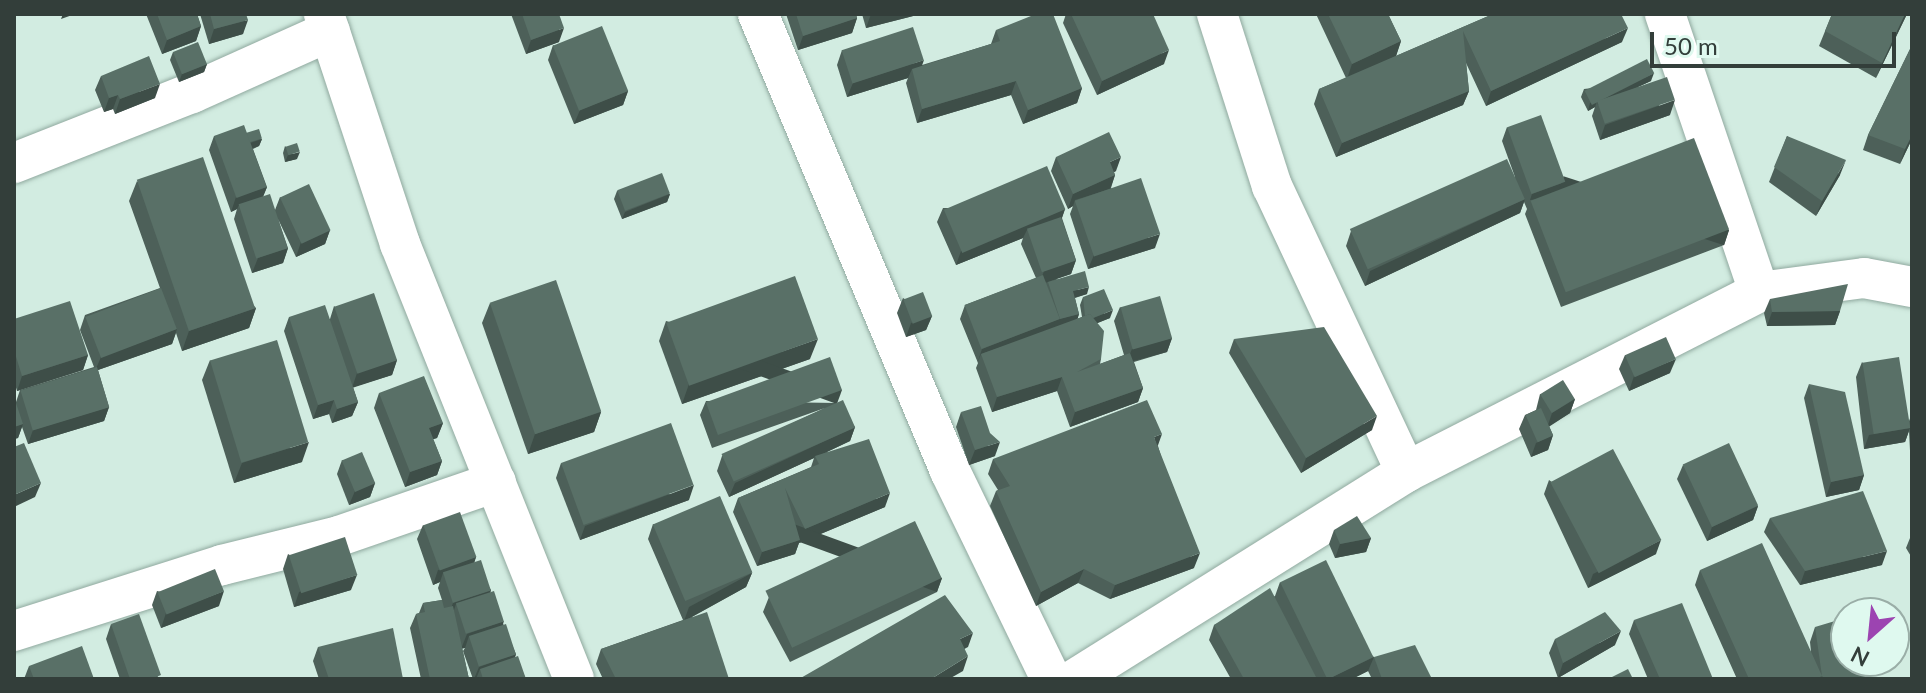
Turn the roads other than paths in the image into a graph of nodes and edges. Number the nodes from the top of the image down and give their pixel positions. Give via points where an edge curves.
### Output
1 (758, 14) edge
2 (1217, 14) edge
3 (1665, 14) edge
4 (327, 22) edge
5 (14, 163) edge
6 (1912, 287) edge
7 (1759, 292) junction
8 (1406, 472) junction
9 (496, 482) junction
10 (14, 631) edge
11 (574, 679) edge
12 (1051, 679) edge
13 (1075, 679) edge

1 - 12 street via 937,443
2 - 8 street via 1272,186
3 - 7 street
4 - 5 street via 192,93
4 - 9 street via 400,244
6 - 7 street via 1864,278
7 - 8 street
8 - 13 street
9 - 10 street via 339,536 222,565
9 - 11 street

